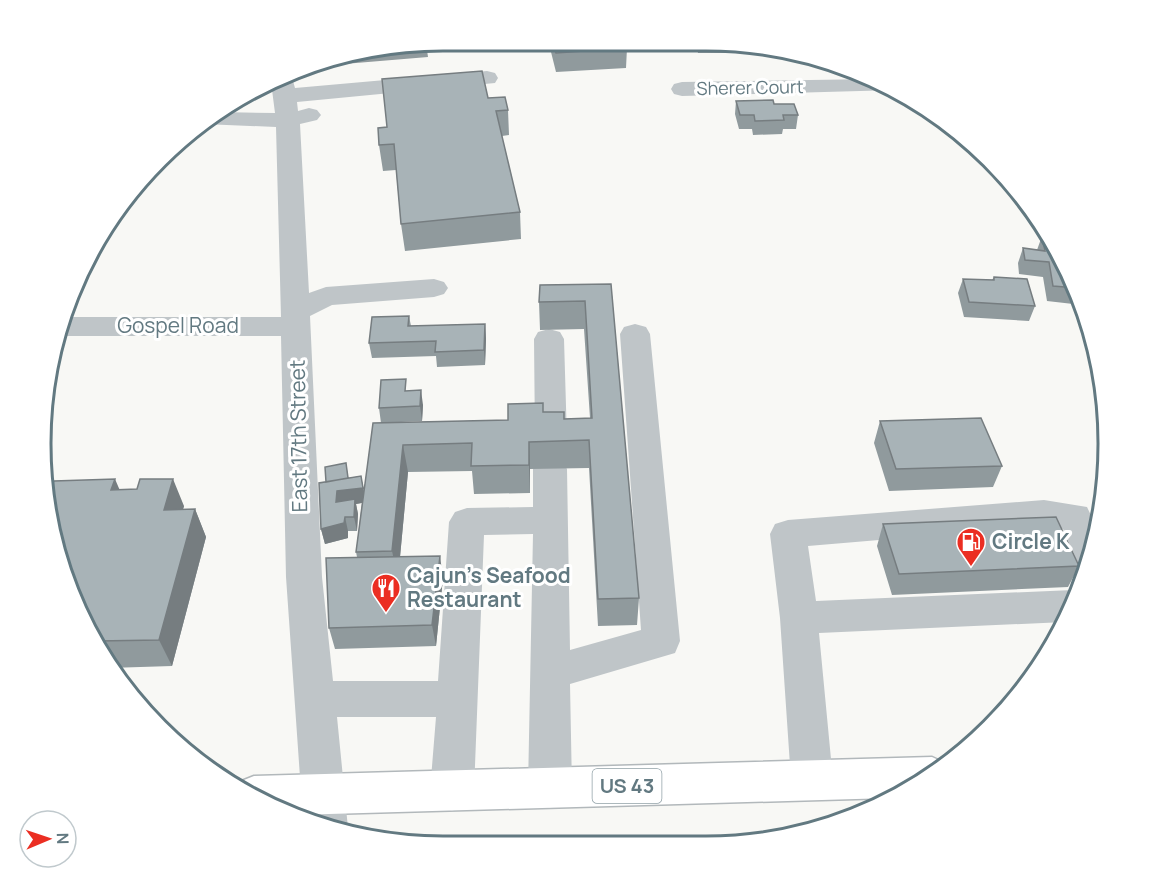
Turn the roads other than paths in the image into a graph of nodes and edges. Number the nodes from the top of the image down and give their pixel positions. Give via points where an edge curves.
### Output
1 (487, 78) dead end
2 (866, 86) edge
3 (682, 90) dead end
4 (285, 98) edge
5 (340, 108) dead end
6 (232, 113) edge
7 (434, 288) dead end
8 (296, 318) junction
9 (69, 327) edge
10 (635, 334) dead end
11 (549, 339) dead end
12 (551, 520) junction
13 (1086, 541) edge
14 (1063, 606) edge
15 (799, 618) junction
16 (551, 673) junction
17 (314, 699) junction
18 (457, 699) junction
19 (911, 778) edge
20 (812, 780) junction
21 (550, 788) junction
22 (452, 791) junction
23 (286, 803) edge
24 (324, 811) edge

1 - 4 street
2 - 3 street, Sherer Court
4 - 5 street
4 - 6 street
4 - 8 street, East 17th Street
7 - 8 street via 326,296
8 - 9 street, Gospel Road
8 - 17 street, East 17th Street via 303,566
10 - 16 street via 661,641
11 - 12 street
12 - 16 street
12 - 18 street via 467,522
13 - 15 street via 1075,517 1044,513 788,534
14 - 15 street
15 - 20 street
16 - 21 street
17 - 18 street
17 - 24 street, East 17th Street
18 - 22 street
19 - 20 highway, US 43
20 - 21 highway, US 43
21 - 22 highway, US 43
22 - 24 highway, US 43
23 - 24 highway, US 43

